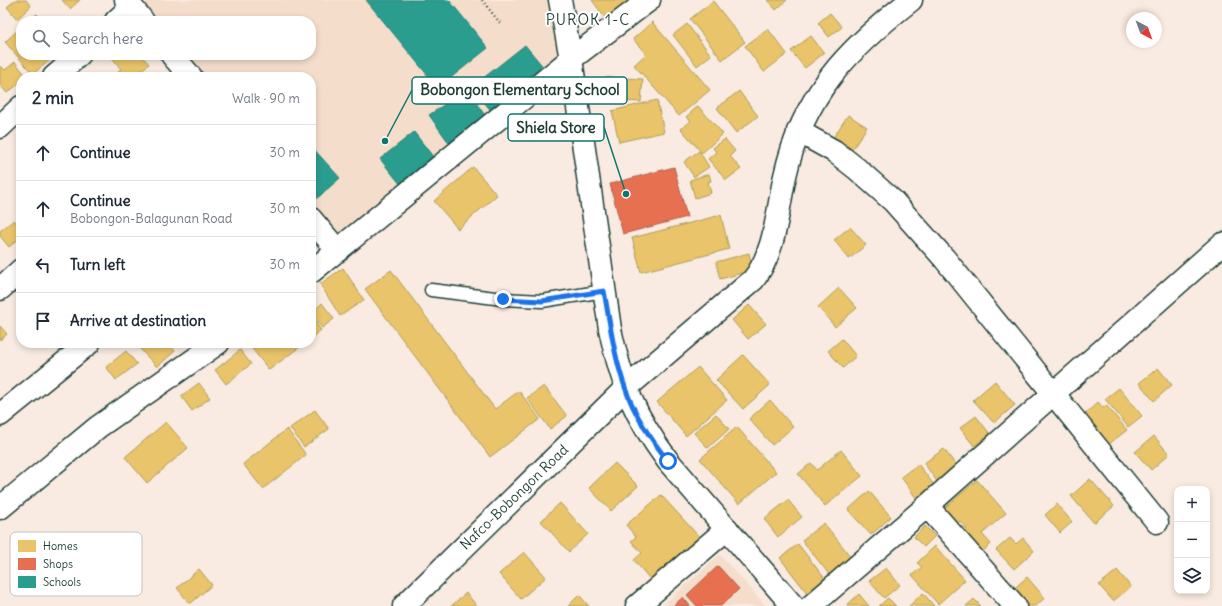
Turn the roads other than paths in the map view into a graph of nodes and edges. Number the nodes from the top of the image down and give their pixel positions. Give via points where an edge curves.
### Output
1 (560, 0) edge
2 (649, 0) edge
3 (911, 0) edge
4 (571, 59) junction
5 (73, 60) edge
6 (176, 60) edge
7 (59, 72) edge
8 (187, 72) edge
9 (16, 113) edge
10 (0, 127) edge
11 (798, 131) junction
12 (316, 225) edge
13 (1222, 244) edge
14 (338, 250) junction
15 (316, 268) edge
16 (16, 275) edge
17 (0, 289) edge
18 (431, 290) dead end
19 (604, 291) junction
20 (83, 348) edge
21 (211, 348) edge
22 (625, 389) junction
23 (1054, 393) junction
24 (0, 415) edge
25 (928, 506) junction
26 (0, 508) edge
27 (1157, 522) dead end
28 (727, 529) junction
29 (404, 606) edge
30 (637, 606) edge
31 (793, 606) edge
32 (811, 606) edge
33 (1015, 606) edge

1 - 4 street
2 - 4 street
3 - 11 street, Nafco-Bobongon Road via 850,51 810,105
4 - 14 street
4 - 19 street
5 - 7 street
6 - 8 street
9 - 10 street
11 - 22 street, Nafco-Bobongon Road via 785,174 772,240 760,271 753,280
11 - 23 street via 834,152 893,201 944,258
12 - 14 street
13 - 23 street
14 - 15 street
16 - 17 street
18 - 19 lane via 542,301
19 - 22 street
20 - 24 street
21 - 26 street via 98,427
22 - 28 street via 651,438
22 - 29 street, Nafco-Bobongon Road
23 - 25 street
23 - 27 street
25 - 32 street
25 - 33 street
28 - 30 street
28 - 31 street

